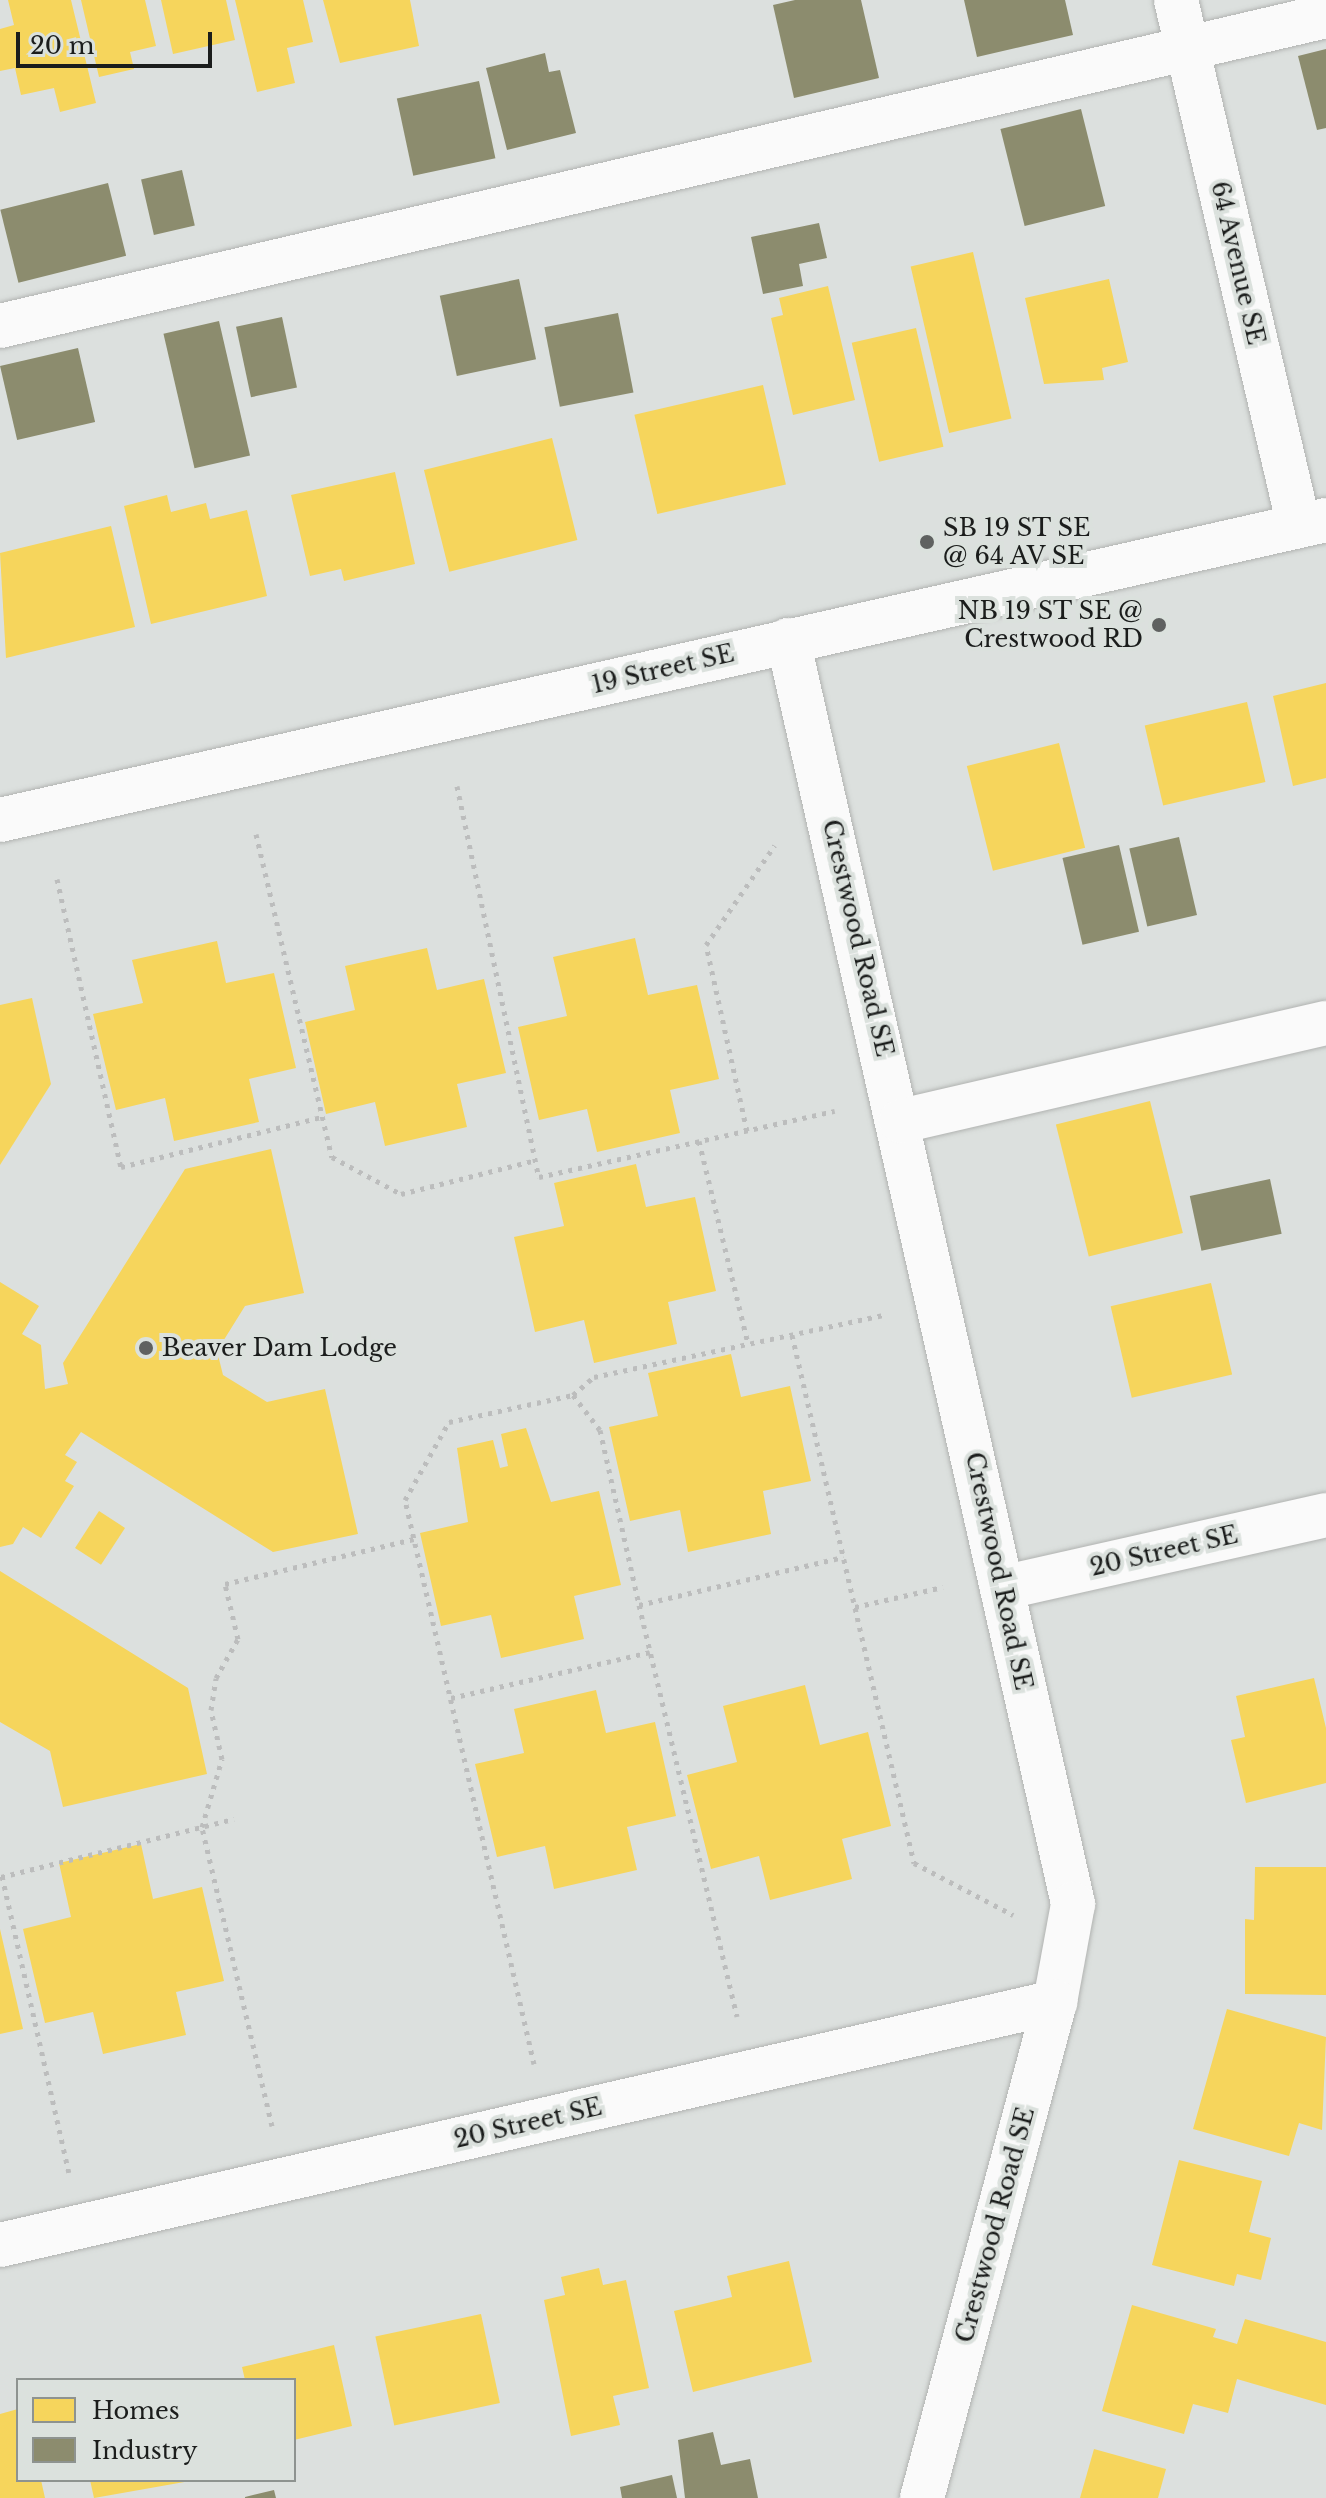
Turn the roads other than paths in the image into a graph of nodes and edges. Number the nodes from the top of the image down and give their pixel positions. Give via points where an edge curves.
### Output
1 (1176, 0) edge
2 (1326, 16) edge
3 (1187, 48) junction
4 (0, 326) edge
5 (1313, 523) edge
6 (788, 640) junction
7 (0, 820) edge
8 (1326, 1023) edge
9 (901, 1121) junction
10 (1326, 1515) edge
11 (1002, 1588) junction
12 (1055, 2002) junction
13 (0, 2245) edge
14 (922, 2498) edge

1 - 3 street, 64 Avenue SE
2 - 3 street
3 - 4 street
3 - 5 street, 64 Avenue SE
5 - 6 street, 19 Street SE
6 - 7 street, 19 Street SE
6 - 9 street, Crestwood Road SE
8 - 9 street
9 - 11 street, Crestwood Road SE
10 - 11 street, 20 Street SE
11 - 12 street, Crestwood Road SE via 1073,1904
12 - 13 street, 20 Street SE
12 - 14 street, Crestwood Road SE

